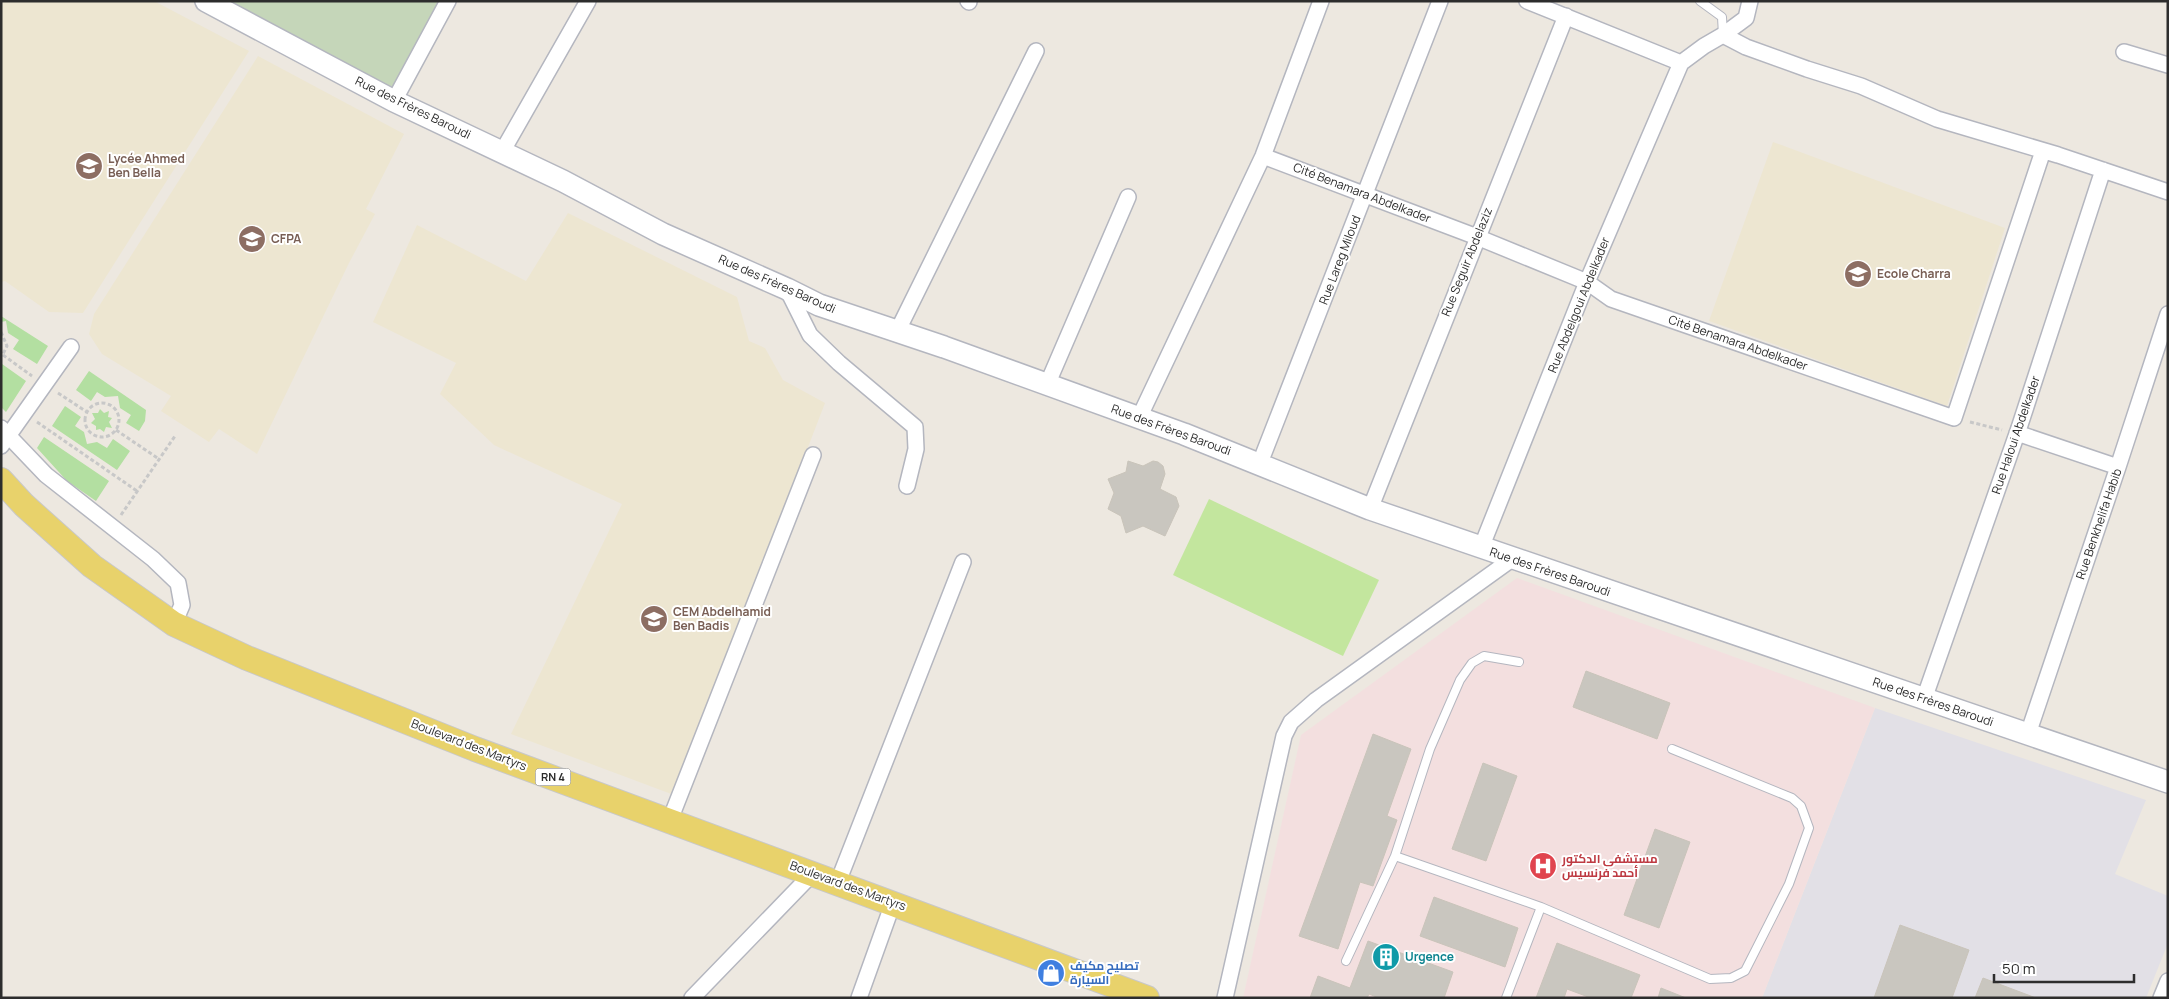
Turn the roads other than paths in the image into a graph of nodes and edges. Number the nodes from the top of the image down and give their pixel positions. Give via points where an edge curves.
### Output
1 (206, 1) edge
2 (448, 1) edge
3 (588, 1) edge
4 (1321, 1) edge
5 (1440, 1) edge
6 (1527, 1) edge
7 (1700, 1) edge
8 (1750, 1) edge
9 (1566, 16) junction
10 (1723, 35) junction
11 (1036, 50) dead end
12 (2124, 52) dead end
13 (1681, 63) junction
14 (2168, 65) edge
15 (394, 101) junction
16 (2042, 151) junction
17 (502, 152) junction
18 (1263, 156) junction
19 (2103, 170) junction
20 (2168, 192) edge
21 (1366, 194) junction
22 (1128, 196) dead end
23 (1477, 237) junction
24 (1588, 282) junction
25 (787, 288) junction
26 (2168, 314) edge
27 (897, 332) junction
28 (71, 347) dead end
29 (1047, 385) junction
30 (1139, 418) junction
31 (2017, 433) junction
32 (4, 437) edge
33 (813, 455) dead end
34 (1260, 463) junction
35 (2118, 467) junction
36 (1, 480) edge
37 (907, 486) dead end
38 (1370, 509) junction
39 (1481, 548) junction
40 (1512, 559) junction
41 (964, 562) dead end
42 (174, 624) junction
43 (1519, 662) dead end
44 (1924, 699) junction
45 (2028, 734) junction
46 (1672, 749) dead end
47 (2168, 782) edge
48 (670, 820) junction
49 (1395, 856) junction
50 (813, 873) junction
51 (838, 882) junction
52 (893, 902) junction
53 (1541, 907) junction
54 (1346, 961) dead end
55 (2168, 982) edge
56 (692, 998) edge
57 (859, 998) edge
58 (1147, 998) edge
59 (1225, 998) edge
60 (1506, 998) edge
61 (2161, 998) edge

1 - 15 street, Rue des Frères Baroudi
2 - 15 street
3 - 17 street
4 - 18 street
5 - 21 street, Rue Lareg Miloud
6 - 9 street
7 - 10 lane via 1722,18
8 - 10 street via 1746,18
9 - 13 street
9 - 23 street, Rue Seguir Abdelaziz
10 - 13 street
10 - 16 street via 1746,47 1861,86 1937,119
11 - 27 street
12 - 14 street
13 - 24 street, Rue Abdelgoui Abdelkader
15 - 17 street, Rue des Frères Baroudi
16 - 19 street
16 - 24 street, Cité Benamara Abdelkader via 1954,418 1611,299
17 - 25 street, Rue des Frères Baroudi via 663,234
18 - 21 street, Cité Benamara Abdelkader
18 - 30 street
19 - 20 street
19 - 31 street, Rue Haloui Abdelkader
21 - 23 street, Cité Benamara Abdelkader
21 - 34 street, Rue Lareg Miloud
22 - 29 street
23 - 24 street, Cité Benamara Abdelkader
23 - 38 street, Rue Seguir Abdelaziz
24 - 39 street, Rue Abdelgoui Abdelkader
25 - 27 street, Rue des Frères Baroudi via 818,305
25 - 37 street via 810,334 915,427 916,450
26 - 35 street, Rue Benkhelifa Habib
27 - 29 street, Rue des Frères Baroudi
28 - 32 street
29 - 30 street, Rue des Frères Baroudi
30 - 34 street, Rue des Frères Baroudi
31 - 35 street
31 - 44 street, Rue Haloui Abdelkader
32 - 42 street via 178,583 182,605
33 - 48 street
34 - 38 street, Rue des Frères Baroudi
35 - 45 street, Rue Benkhelifa Habib
36 - 42 main road, Boulevard des Martyrs / RN 4 via 92,566
38 - 39 street, Rue des Frères Baroudi
39 - 40 street, Rue des Frères Baroudi
40 - 44 street, Rue des Frères Baroudi
40 - 59 street via 1316,700 1291,722 1284,736
41 - 51 street
42 - 48 main road, Boulevard des Martyrs / RN 4 via 247,658 439,734
43 - 49 lane via 1484,656 1472,663 1460,680 1430,749
44 - 45 street, Rue des Frères Baroudi
45 - 47 street, Rue des Frères Baroudi
46 - 53 lane via 1792,798 1801,806 1809,828 1789,884 1746,971 1731,978 1710,980
48 - 50 main road, Boulevard des Martyrs / RN 4
49 - 53 lane
49 - 54 lane
50 - 51 main road, Boulevard des Martyrs / RN 4
50 - 56 street
51 - 52 main road, Boulevard des Martyrs / RN 4
52 - 57 street
52 - 58 main road, Boulevard des Martyrs / RN 4
53 - 60 lane
55 - 61 street

